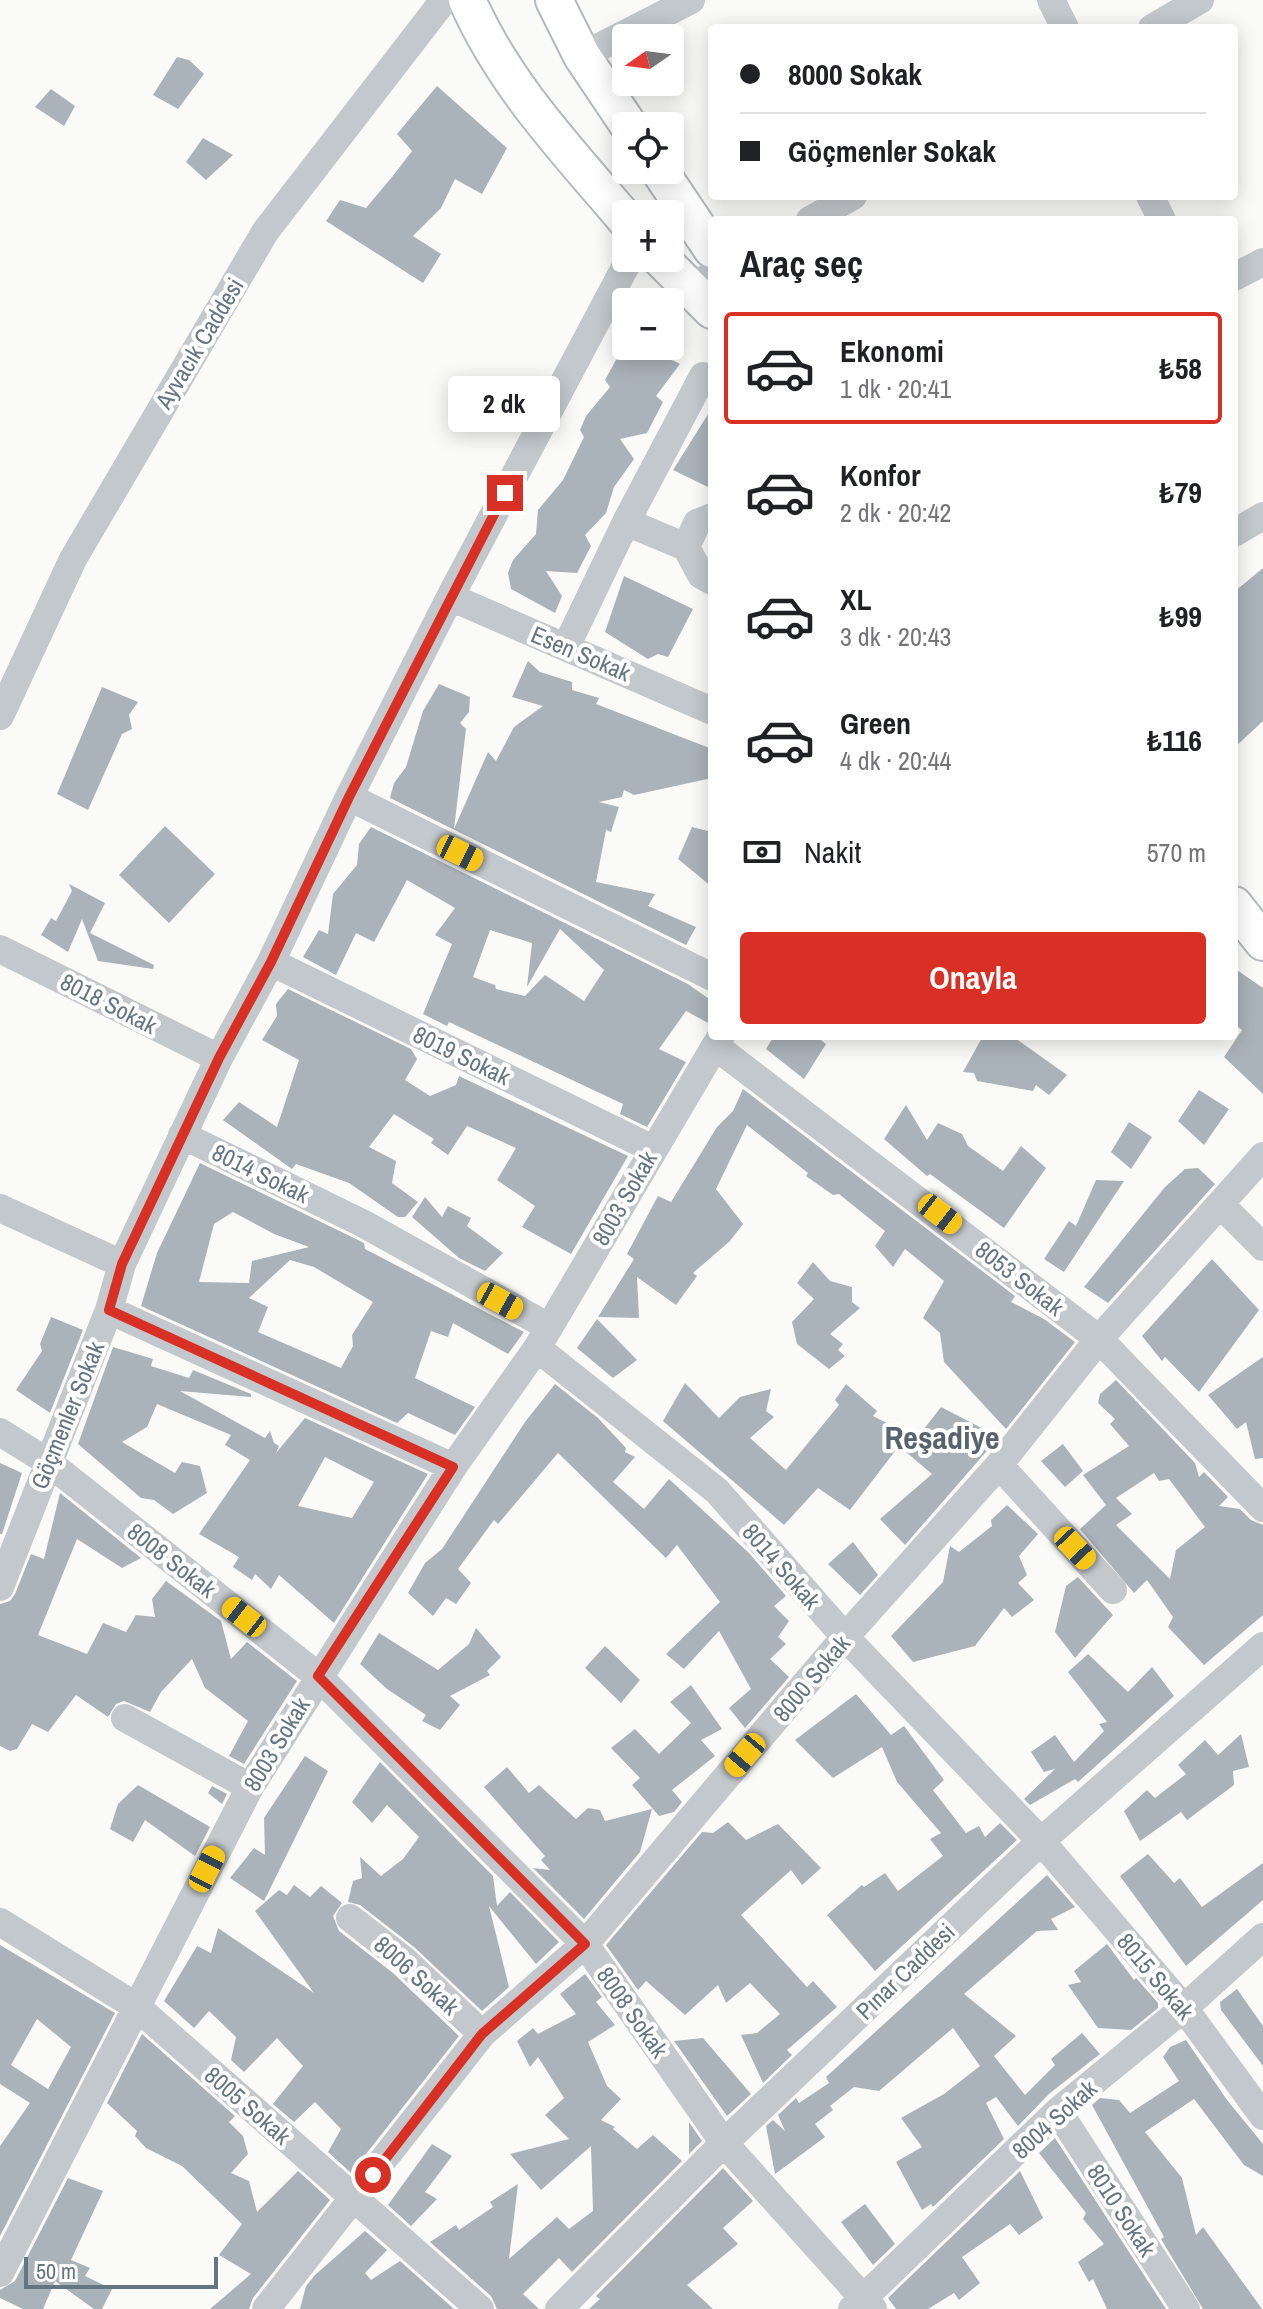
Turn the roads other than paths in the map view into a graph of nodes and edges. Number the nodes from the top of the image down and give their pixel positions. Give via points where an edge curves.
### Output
1 (444, 0) edge
2 (467, 0) edge
3 (554, 0) edge
4 (691, 0) edge
5 (1051, 0) edge
6 (1200, 0) edge
7 (1063, 24) edge
8 (1159, 24) edge
9 (582, 56) junction
10 (620, 112) edge
11 (668, 184) edge
12 (846, 200) edge
13 (612, 204) edge
14 (817, 216) edge
15 (708, 243) edge
16 (1263, 262) edge
17 (623, 272) edge
18 (679, 272) edge
19 (1238, 275) edge
20 (704, 291) edge
21 (703, 376) dead end
22 (1262, 517) edge
23 (708, 519) edge
24 (626, 522) junction
25 (1238, 531) edge
26 (686, 547) junction
27 (708, 579) edge
28 (450, 597) junction
29 (566, 647) junction
30 (708, 709) edge
31 (0, 716) edge
32 (349, 797) junction
33 (1238, 910) edge
34 (1238, 937) edge
35 (1263, 942) edge
36 (0, 949) edge
37 (1263, 949) edge
38 (271, 962) junction
39 (708, 975) edge
40 (718, 1041) edge
41 (219, 1058) junction
42 (182, 1135) junction
43 (653, 1149) junction
44 (1263, 1156) edge
45 (1221, 1205) junction
46 (0, 1208) edge
47 (1263, 1247) edge
48 (122, 1264) junction
49 (109, 1310) junction
50 (543, 1338) junction
51 (1099, 1339) junction
52 (0, 1432) edge
53 (48, 1462) junction
54 (999, 1465) junction
55 (453, 1467) junction
56 (1263, 1508) edge
57 (0, 1587) edge
58 (1113, 1590) dead end
59 (845, 1637) junction
60 (1263, 1646) edge
61 (318, 1676) junction
62 (125, 1718) dead end
63 (250, 1787) junction
64 (1041, 1841) junction
65 (350, 1918) dead end
66 (0, 1922) edge
67 (1263, 1937) edge
68 (585, 1944) junction
69 (137, 2007) junction
70 (1184, 2008) junction
71 (482, 2034) junction
72 (1058, 2111) junction
73 (1263, 2116) edge
74 (724, 2143) junction
75 (355, 2199) junction
76 (0, 2273) edge
77 (863, 2305) edge
78 (266, 2309) edge
79 (480, 2309) edge
80 (559, 2309) edge
81 (1186, 2309) edge

1 - 31 street, Ayvacık Caddesi via 265,232 73,559
2 - 13 main road via 488,46 523,99
3 - 9 main road
4 - 9 street
5 - 7 street
6 - 8 street
9 - 10 main road
11 - 15 main road
12 - 14 street
16 - 19 street
17 - 28 street, Göçmenler Sokak
18 - 20 main road
21 - 24 street
22 - 25 street
23 - 26 street via 697,523
24 - 26 street
24 - 29 street
26 - 27 street
28 - 29 street, Esen Sokak
28 - 32 street, Göçmenler Sokak
29 - 30 street, Esen Sokak
32 - 38 street, Göçmenler Sokak
32 - 39 street
33 - 35 main road
34 - 37 street
36 - 41 street, 8018 Sokak
38 - 41 street, Göçmenler Sokak
38 - 43 street, 8019 Sokak
40 - 43 street, 8003 Sokak
40 - 51 street, 8053 Sokak
41 - 42 street, Göçmenler Sokak
42 - 48 street, Göçmenler Sokak
42 - 50 street, 8014 Sokak via 364,1224
43 - 50 street, 8003 Sokak
44 - 45 street, 8000 Sokak
45 - 47 street
45 - 51 street, 8000 Sokak
46 - 48 street
48 - 49 street, Göçmenler Sokak
49 - 53 street, Göçmenler Sokak
49 - 55 street
50 - 55 street, 8003 Sokak
50 - 59 street, 8014 Sokak via 717,1491
51 - 54 street, 8000 Sokak
51 - 56 street, 8053 Sokak
52 - 53 street, 8008 Sokak
53 - 57 street, Göçmenler Sokak
53 - 61 street, 8008 Sokak
54 - 58 street
54 - 59 street, 8000 Sokak
55 - 61 street, 8003 Sokak
59 - 64 street, 8014 Sokak
59 - 68 street, 8000 Sokak
60 - 64 street, Pınar Caddesi
61 - 63 street, 8003 Sokak
61 - 68 street, 8008 Sokak
62 - 63 street
63 - 69 street, 8003 Sokak
64 - 70 street, 8015 Sokak
64 - 74 street, Pınar Caddesi
65 - 71 street, 8006 Sokak via 404,1960
66 - 69 street, 8005 Sokak
67 - 70 street, 8004 Sokak
68 - 71 street, 8000 Sokak
68 - 74 street, 8008 Sokak
69 - 75 street, 8005 Sokak
69 - 76 street, 8003 Sokak
70 - 72 street, 8004 Sokak
70 - 73 street, 8015 Sokak
71 - 75 street, 8000 Sokak
72 - 77 street, 8004 Sokak
72 - 81 street, 8010 Sokak
74 - 77 street, 8008 Sokak
74 - 80 street, Pınar Caddesi
75 - 78 street, 8000 Sokak
75 - 79 street, 8005 Sokak

